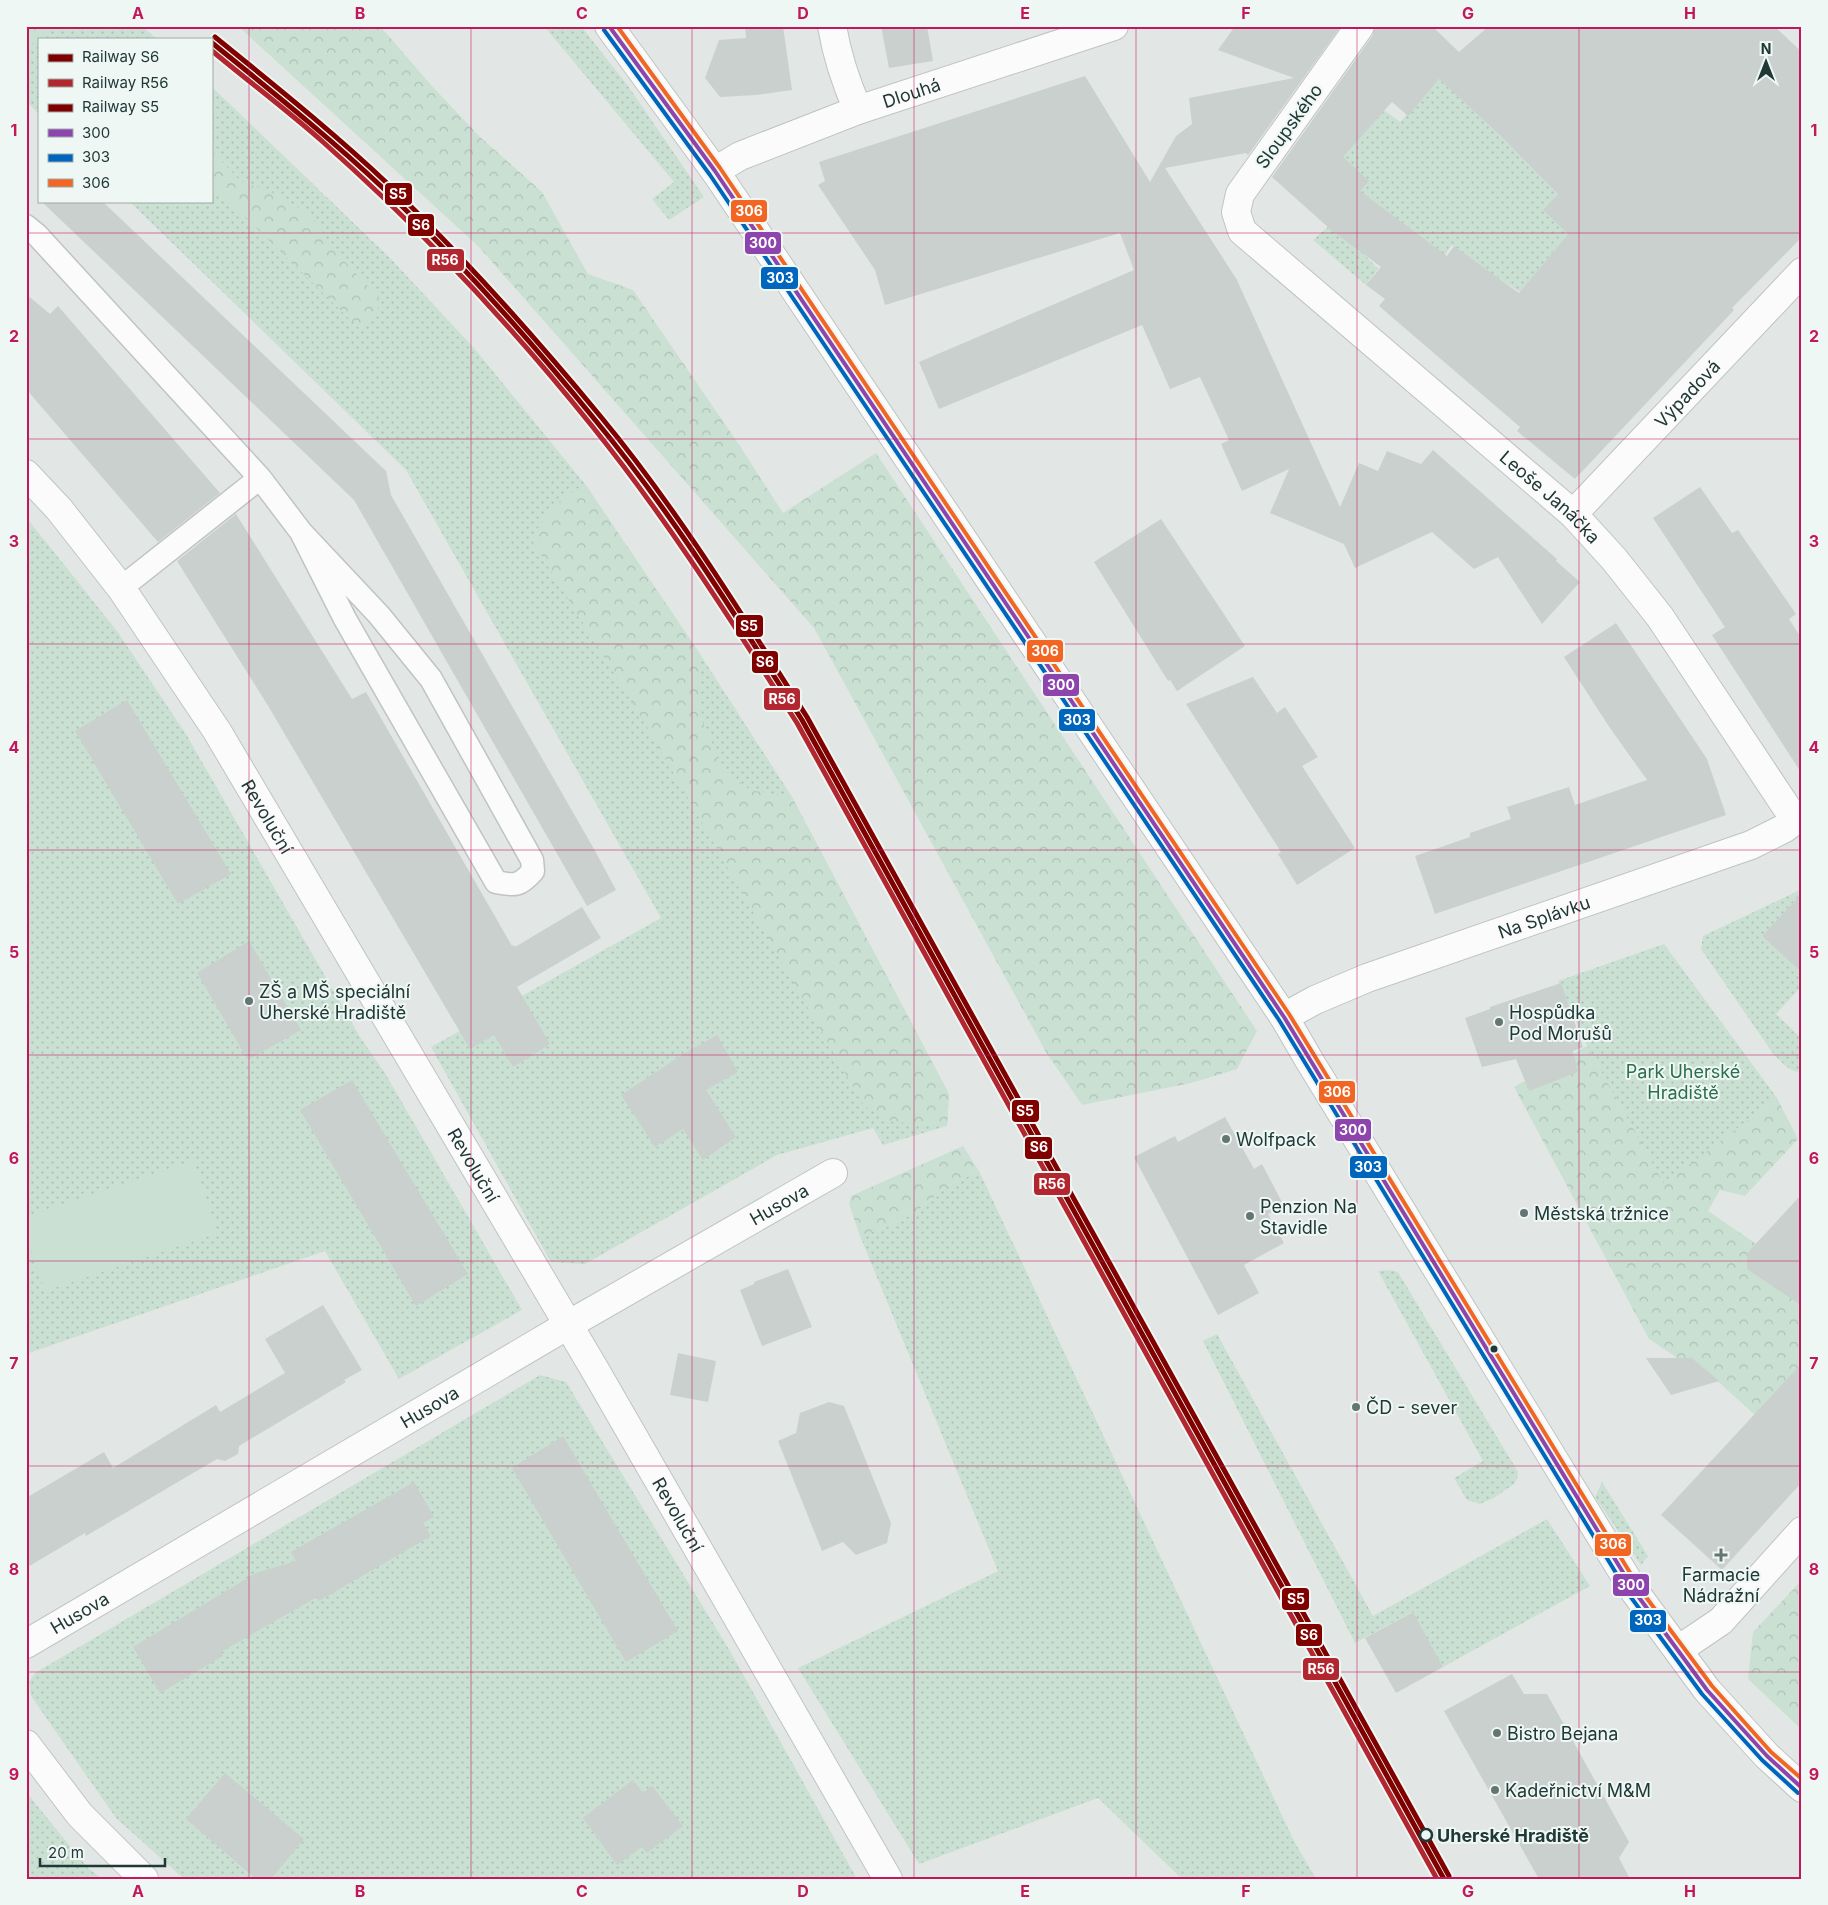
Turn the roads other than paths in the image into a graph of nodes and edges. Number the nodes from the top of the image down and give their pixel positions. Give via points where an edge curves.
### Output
1 (609, 26) edge
2 (832, 26) edge
3 (1114, 26) edge
4 (1360, 26) edge
5 (858, 110) junction
6 (715, 171) junction
7 (26, 226) edge
8 (1242, 230) joint
9 (1802, 272) edge
10 (26, 474) edge
11 (260, 478) junction
12 (1574, 514) junction
13 (301, 532) junction
14 (121, 588) junction
15 (1799, 818) edge
16 (1284, 1017) junction
17 (833, 1173) dead end
18 (568, 1325) junction
19 (1802, 1531) edge
20 (26, 1644) edge
21 (1678, 1650) junction
22 (26, 1744) edge
23 (1802, 1788) edge
24 (144, 1879) edge
25 (888, 1879) edge

1 - 6 street
2 - 5 street via 845,82
3 - 5 street, Dlouhá
4 - 8 street, Sloupského via 1240,194 1236,212
5 - 6 street, Dlouhá via 740,156
6 - 16 street
7 - 11 lane
8 - 12 street, Leoše Janáčka
9 - 12 street, Výpadová
10 - 14 street, Revoluční via 60,509
11 - 13 lane
11 - 14 lane
12 - 15 street, Leoše Janáčka via 1655,610
13 - 13 lane via 345,619 496,882 512,886 524,881 533,871 532,860 431,679 379,615
14 - 18 street, Revoluční via 217,731
15 - 16 street, Na Splávku via 1751,844 1367,978 1314,1000
16 - 21 street via 1635,1592
17 - 18 street, Husova
18 - 20 street, Husova
18 - 25 street, Revoluční
19 - 21 street via 1721,1621
21 - 23 street via 1708,1690 1767,1756
22 - 24 street via 80,1815

